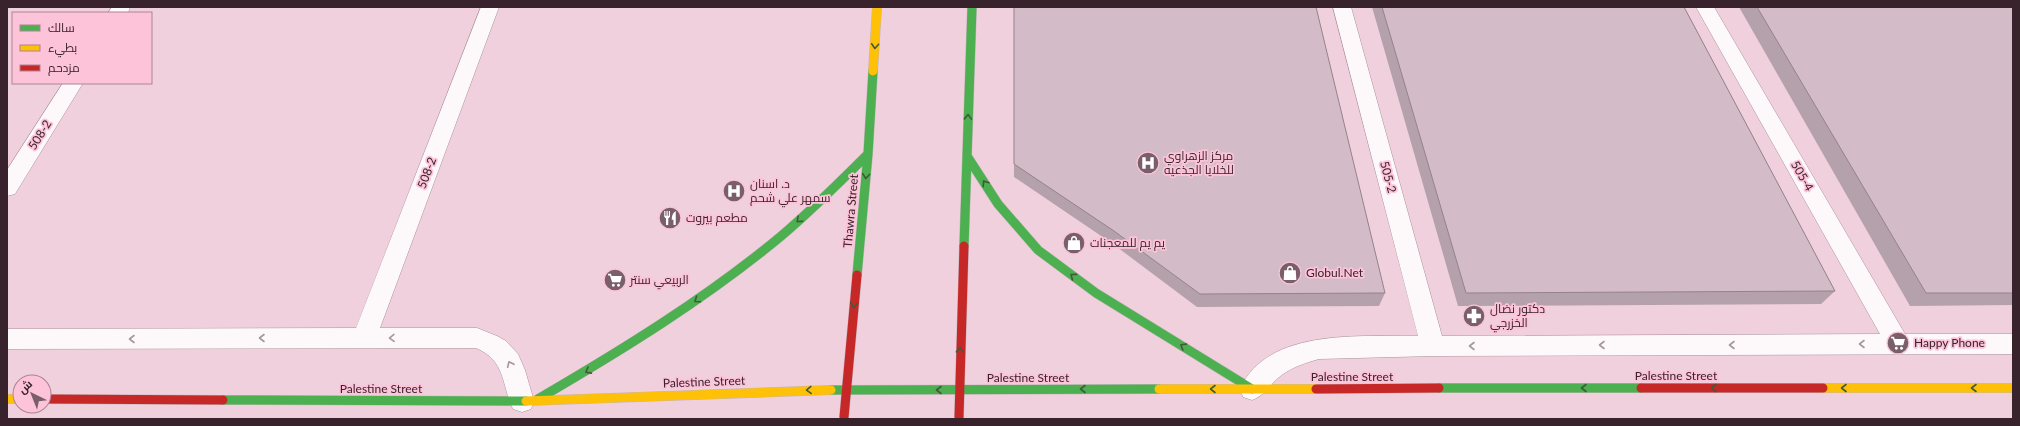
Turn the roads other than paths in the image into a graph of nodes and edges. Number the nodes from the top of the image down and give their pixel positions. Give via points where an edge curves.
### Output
1 (490, 7) edge
2 (877, 7) edge
3 (972, 7) edge
4 (1342, 7) edge
5 (1706, 7) edge
6 (72, 84) edge
7 (868, 154) junction
8 (967, 156) junction
9 (7, 188) edge
10 (364, 338) junction
11 (7, 339) edge
12 (1898, 344) junction
13 (2013, 344) edge
14 (1433, 346) junction
15 (2013, 388) edge
16 (847, 389) junction
17 (1252, 389) junction
18 (959, 390) junction
19 (52, 399) edge
20 (528, 401) junction
21 (844, 417) dead end
22 (959, 417) dead end

1 - 10 street, 508-2
2 -> 7 main road, Thawra Street
8 -> 3 main road
4 - 14 street, 505-2
5 - 12 street, 505-4
6 - 9 street, 508-2
7 -> 16 main road, Thawra Street
7 -> 20 main road via 780,237 727,279 604,362
17 -> 8 main road via 1096,293 1038,250 998,204
18 -> 8 main road
10 -> 11 street
20 -> 10 street via 504,352 493,343 460,336
12 - 13 street
12 -> 14 street
14 - 17 street via 1319,349 1296,355 1271,369
15 -> 17 main road, Palestine Street
18 -> 16 main road, Palestine Street
16 -> 20 main road, Palestine Street
16 - 21 main road, Thawra Street
17 -> 18 main road, Palestine Street
18 - 22 main road
19 - 20 main road, Palestine Street

